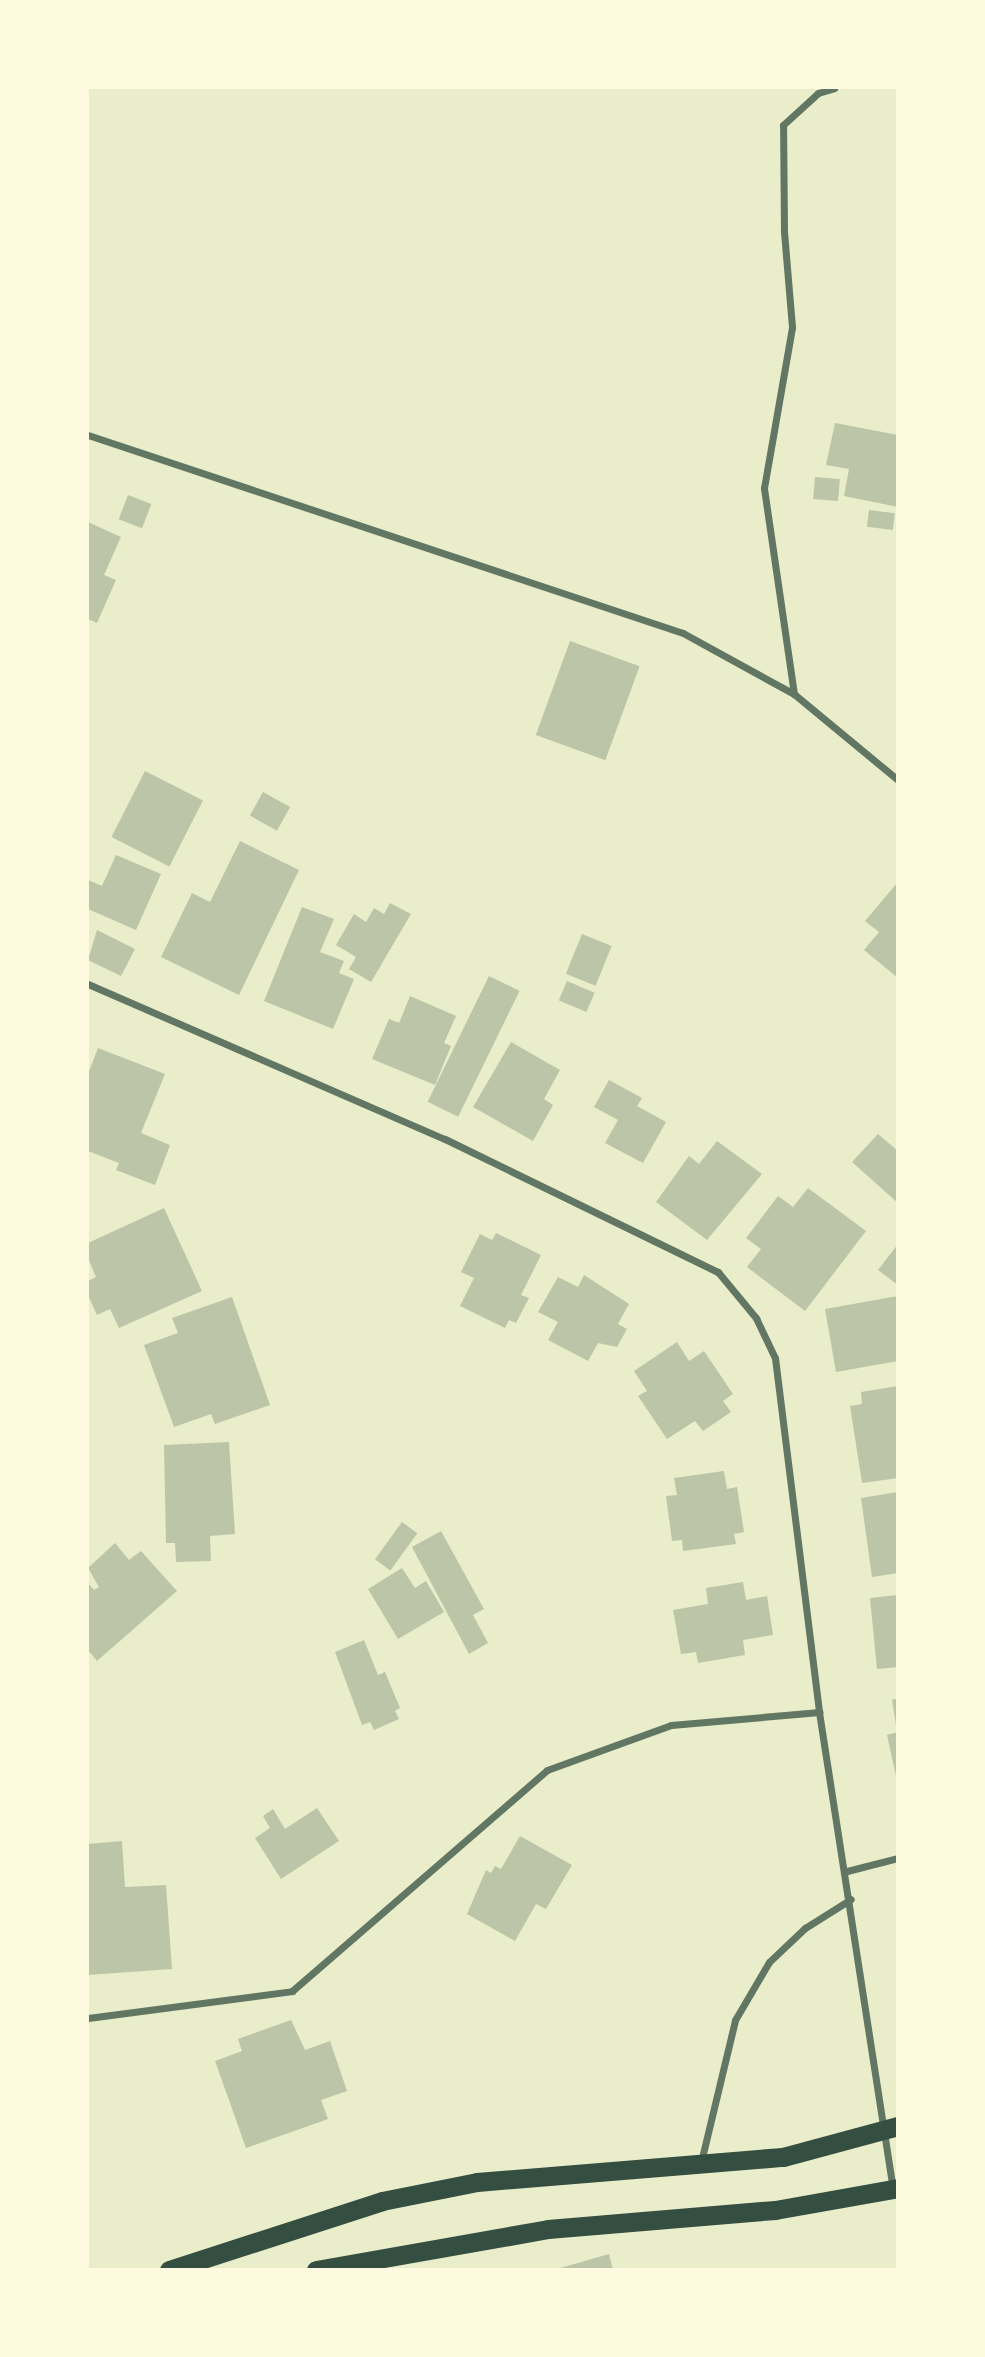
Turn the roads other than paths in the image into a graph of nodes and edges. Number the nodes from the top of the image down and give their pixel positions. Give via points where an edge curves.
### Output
1 (834, 88) edge
2 (88, 435) edge
3 (794, 694) junction
4 (898, 780) edge
5 (88, 984) edge
6 (819, 1712) junction
7 (898, 1858) edge
8 (847, 1871) junction
9 (851, 1899) junction
10 (88, 2018) edge
11 (889, 2127) edge
12 (700, 2165) junction
13 (896, 2188) edge
14 (169, 2270) edge
15 (316, 2270) edge

1 - 3 street via 818,93 783,125 792,327 764,488
2 - 3 street via 683,633
3 - 4 street
5 - 6 street via 445,1139 718,1272 756,1318 775,1358
6 - 8 street
6 - 10 street via 671,1726 547,1770 292,1991
7 - 8 street
8 - 9 street
9 - 11 street
9 - 12 street via 805,1928 769,1962 735,2020
11 - 12 highway via 782,2157
11 - 13 street
12 - 14 highway via 477,2182 382,2201
13 - 15 highway via 775,2210 548,2229

